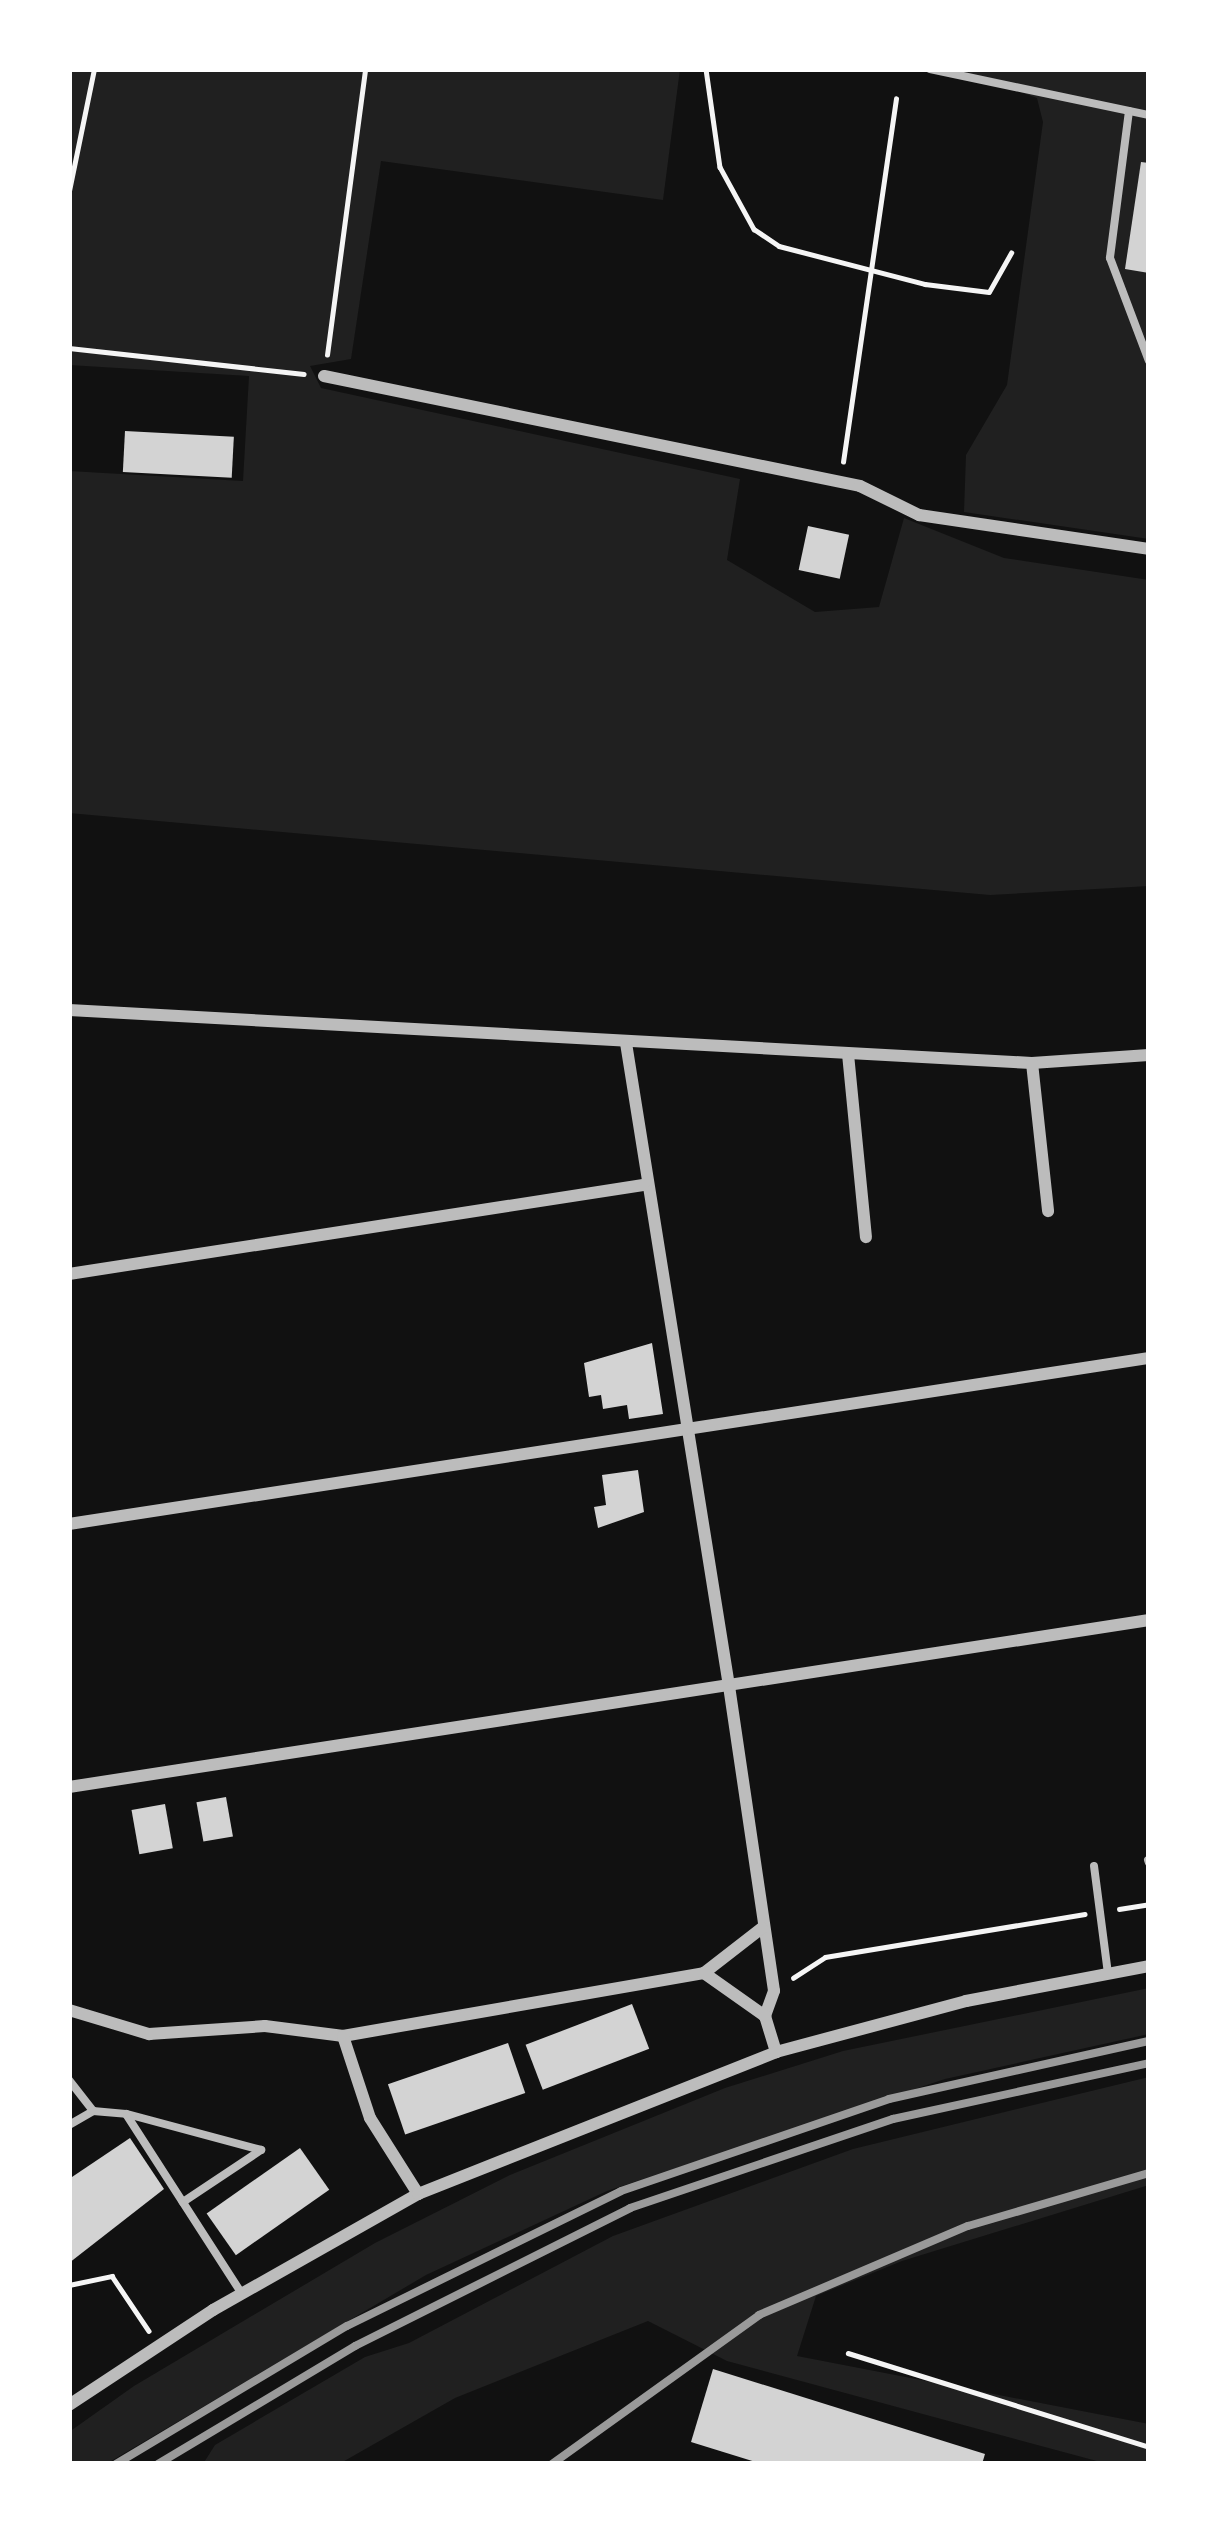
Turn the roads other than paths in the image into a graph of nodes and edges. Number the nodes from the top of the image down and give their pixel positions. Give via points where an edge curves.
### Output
1 (930, 69) edge
2 (1129, 111) junction
3 (1149, 115) edge
4 (1149, 361) edge
5 (324, 376) road end
6 (1149, 549) edge
7 (69, 1010) edge
8 (626, 1043) junction
9 (848, 1054) junction
10 (1149, 1055) edge
11 (1033, 1063) junction
12 (643, 1185) junction
13 (1048, 1211) dead end
14 (866, 1237) dead end
15 (69, 1274) edge
16 (1149, 1358) edge
17 (688, 1424) junction
18 (69, 1524) edge
19 (1149, 1620) edge
20 (729, 1686) junction
21 (69, 1786) edge
22 (1094, 1866) dead end
23 (762, 1928) junction
24 (1149, 1966) edge
25 (704, 1973) junction
26 (1108, 1974) junction
27 (69, 2010) edge
28 (765, 2015) junction
29 (343, 2036) junction
30 (776, 2052) junction
31 (69, 2080) edge
32 (93, 2111) junction
33 (126, 2114) junction
34 (69, 2125) edge
35 (418, 2194) junction
36 (183, 2202) junction
37 (242, 2294) junction
38 (69, 2405) edge

1 - 2 lane
2 - 3 lane
2 - 4 lane via 1110,259
5 - 6 street via 840,482 919,515
7 - 8 street
8 - 9 street
8 - 12 street
9 - 11 street
9 - 14 street
10 - 11 street
11 - 13 street
12 - 15 street
12 - 17 street
16 - 17 street
17 - 18 street
17 - 20 street
19 - 20 street
20 - 21 street
20 - 23 street
22 - 26 lane
23 - 25 street
23 - 28 street via 774,1991
24 - 26 street
25 - 28 street
25 - 29 street
26 - 30 street via 966,2001
27 - 29 street via 149,2034 265,2026
28 - 30 street
29 - 35 street via 370,2118
30 - 35 street
31 - 32 lane
32 - 33 lane
32 - 34 lane
33 - 36 lane
33 - 36 lane via 261,2150
35 - 37 street
36 - 37 lane
37 - 38 street

